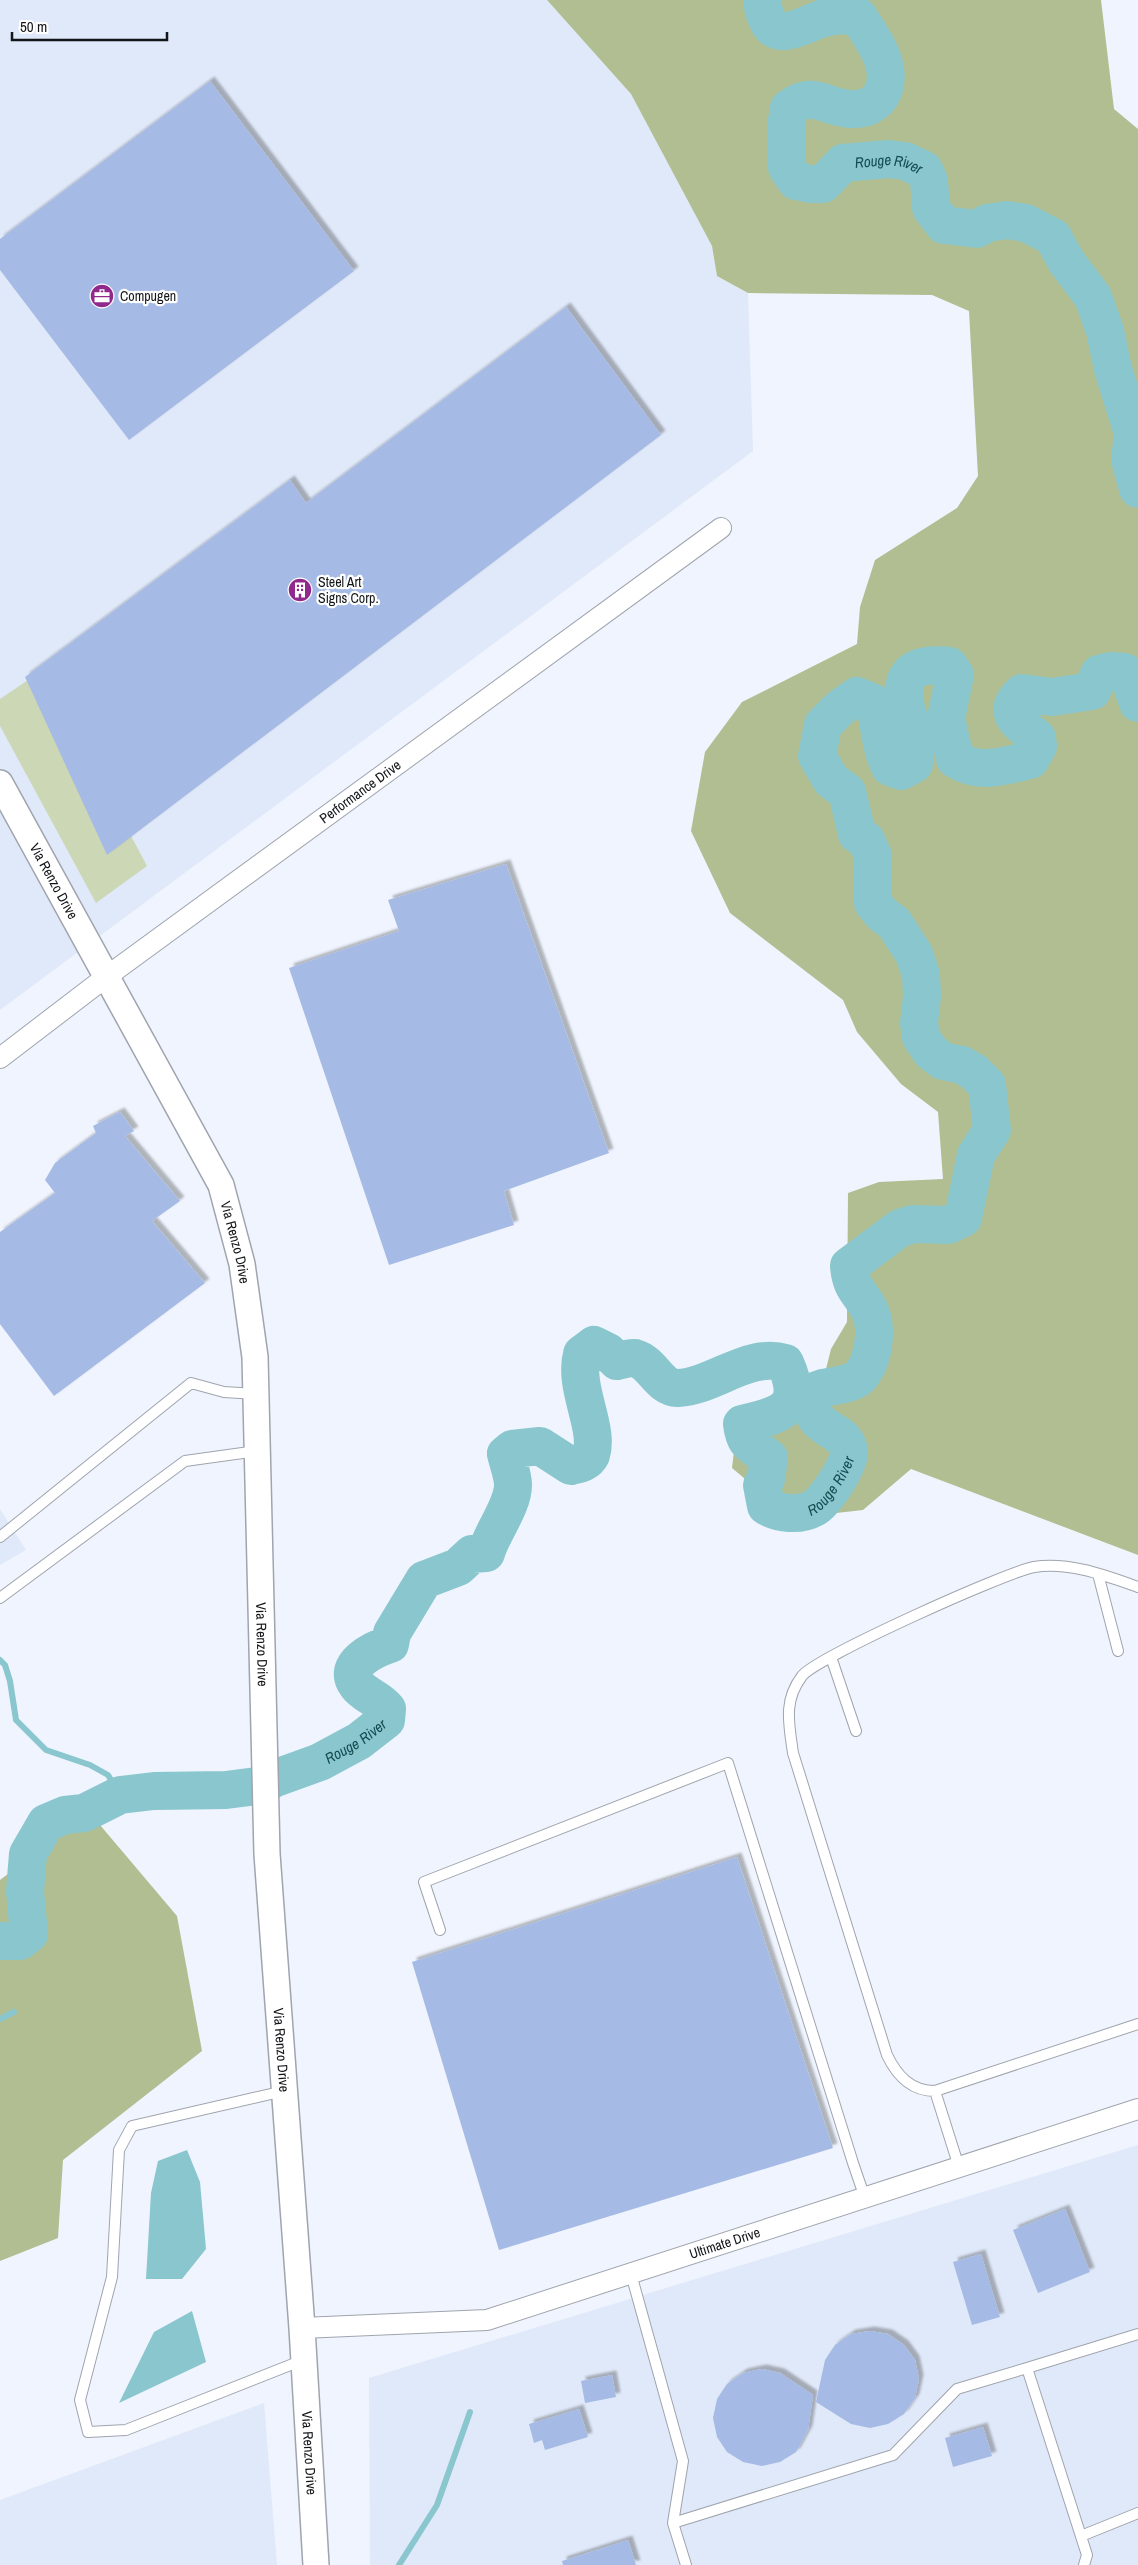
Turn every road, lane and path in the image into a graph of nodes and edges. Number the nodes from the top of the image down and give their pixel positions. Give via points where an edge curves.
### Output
1 (721, 528) dead end
2 (0, 783) edge
3 (106, 977) junction
4 (0, 1058) edge
5 (256, 1394) junction
6 (257, 1451) junction
7 (0, 1537) edge
8 (1098, 1574) junction
9 (1138, 1587) edge
10 (0, 1598) edge
11 (1118, 1650) dead end
12 (831, 1657) junction
13 (856, 1732) dead end
14 (440, 1930) dead end
15 (1138, 2024) edge
16 (285, 2091) junction
17 (935, 2091) junction
18 (1138, 2109) edge
19 (959, 2167) junction
20 (865, 2198) junction
21 (631, 2274) junction
22 (302, 2328) junction
23 (1138, 2334) edge
24 (304, 2359) junction
25 (1027, 2368) junction
26 (1138, 2513) edge
27 (673, 2523) junction
28 (1081, 2536) junction
29 (316, 2565) edge
30 (686, 2565) edge
31 (1084, 2565) edge

1 - 3 street, Performance Drive
2 - 3 street, Via Renzo Drive
3 - 4 street, Performance Drive
3 - 5 street, Via Renzo Drive via 221,1185 242,1264 255,1357
5 - 6 street, Via Renzo Drive
5 - 7 lane via 224,1392 191,1383
6 - 10 lane via 185,1461
6 - 16 street, Via Renzo Drive via 267,1854
8 - 9 lane
8 - 11 lane
8 - 12 lane via 1061,1566 1035,1566 991,1581
12 - 13 lane
12 - 17 lane via 803,1674 793,1689 788,1705 793,1752 887,2055 907,2083 921,2091
14 - 20 lane via 424,1882 728,1763
15 - 17 lane
16 - 22 street, Via Renzo Drive
16 - 24 lane via 132,2126 119,2150 112,2278 80,2400 88,2432 126,2430
17 - 19 lane
18 - 19 street, Ultimate Drive
19 - 20 street, Ultimate Drive
20 - 21 street, Ultimate Drive
21 - 22 street, Ultimate Drive via 487,2320
21 - 27 lane via 682,2461
22 - 24 street, Via Renzo Drive
23 - 25 lane
24 - 29 street, Via Renzo Drive
25 - 27 lane via 957,2389 893,2454
25 - 28 lane
26 - 28 lane
27 - 30 lane
28 - 31 lane via 1087,2556

